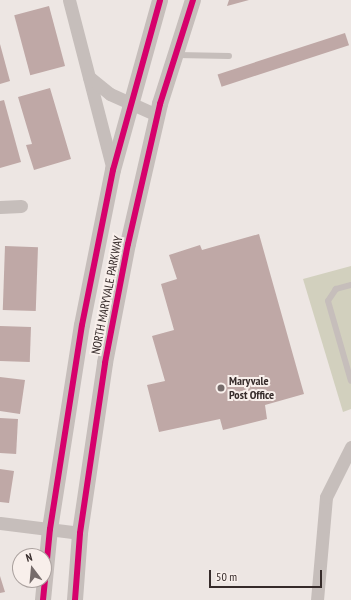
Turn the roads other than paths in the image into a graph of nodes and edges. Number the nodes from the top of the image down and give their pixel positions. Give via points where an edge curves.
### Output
1 (69, 0) edge
2 (160, 0) edge
3 (193, 0) edge
4 (176, 55) junction
5 (228, 56) dead end
6 (89, 77) junction
7 (130, 102) junction
8 (157, 115) junction
9 (113, 170) junction
10 (21, 206) dead end
11 (0, 207) edge
12 (351, 285) edge
13 (351, 381) edge
14 (351, 447) edge
15 (347, 462) edge
16 (0, 523) edge
17 (50, 529) junction
18 (80, 533) junction
19 (44, 600) edge
20 (75, 600) edge
21 (317, 600) edge

1 - 6 street
2 - 7 street, NORTH MARYVALE PARKWAY
3 - 4 street, NORTH MARYVALE PARKWAY
4 - 5 lane
4 - 8 street, NORTH MARYVALE PARKWAY
6 - 7 street via 110,94
6 - 9 street
7 - 8 street
7 - 9 street, NORTH MARYVALE PARKWAY
8 - 18 street, NORTH MARYVALE PARKWAY via 105,363
9 - 17 street, NORTH MARYVALE PARKWAY via 82,325
10 - 11 street
12 - 13 lane via 336,289 328,301
14 - 15 street
15 - 21 street via 326,497
16 - 17 street
17 - 18 street
17 - 19 street, NORTH MARYVALE PARKWAY
18 - 20 street, NORTH MARYVALE PARKWAY

